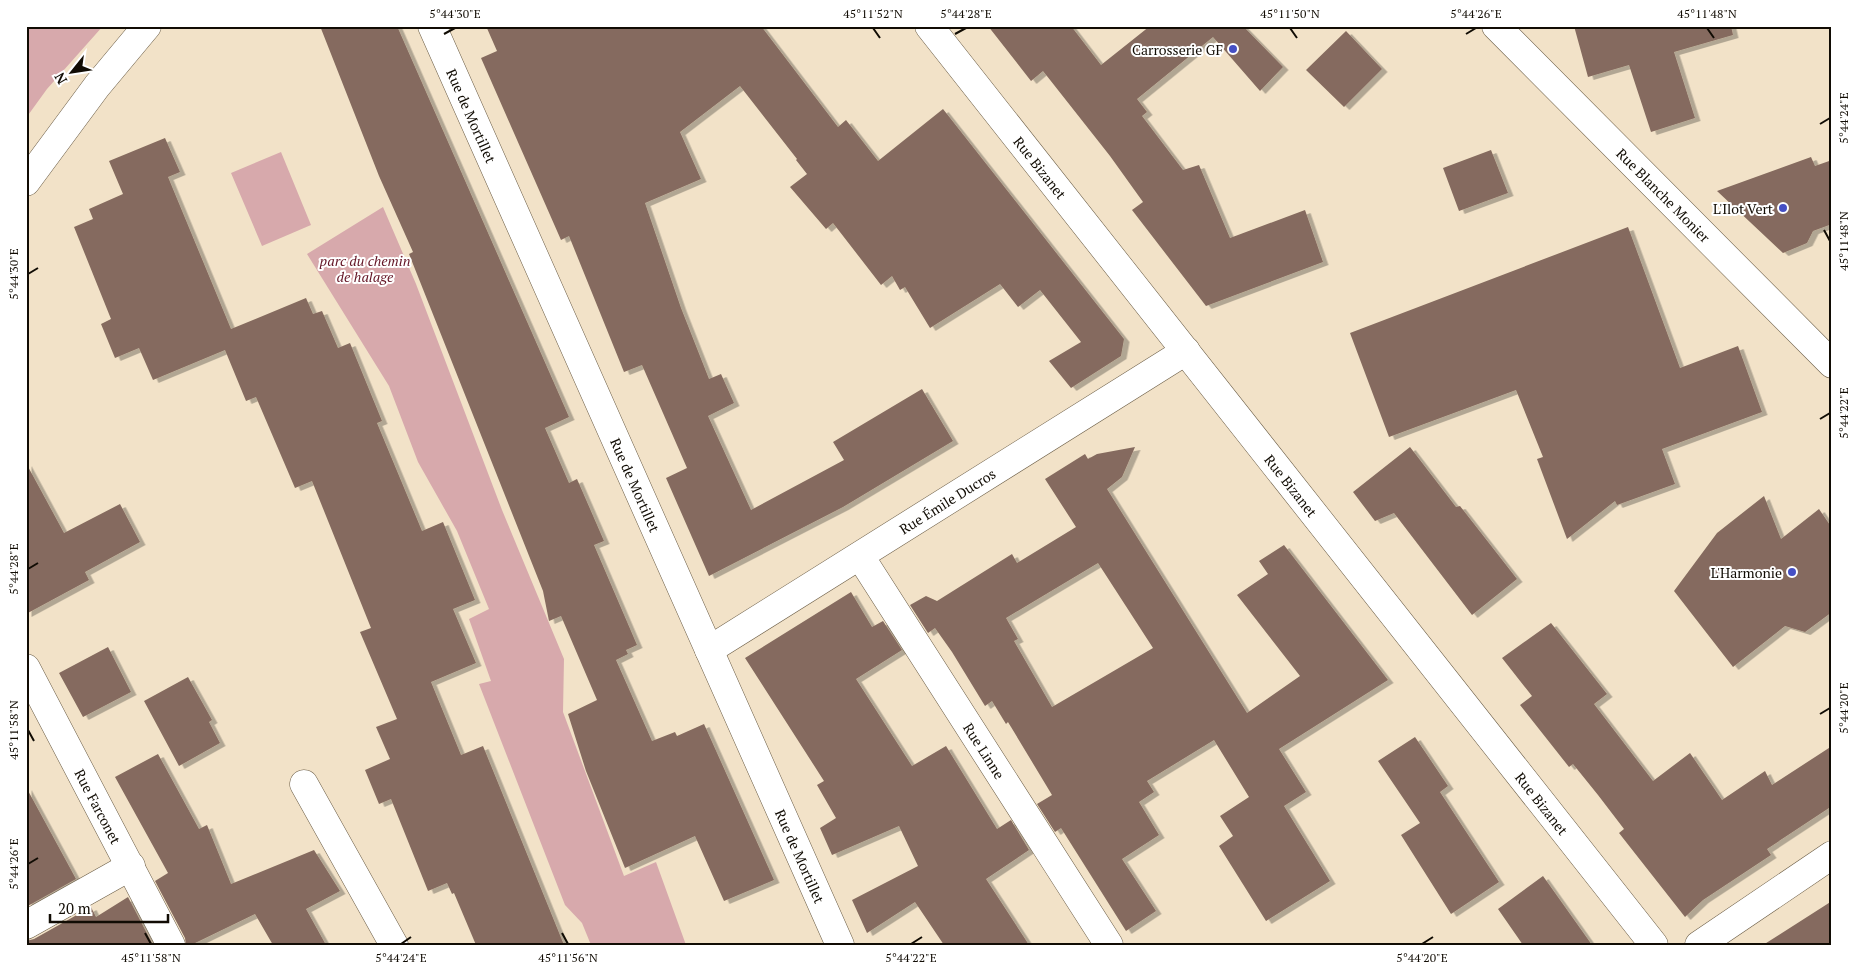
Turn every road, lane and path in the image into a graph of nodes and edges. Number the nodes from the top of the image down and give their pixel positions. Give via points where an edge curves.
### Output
1 (147, 26) edge
2 (432, 26) edge
3 (929, 26) edge
4 (1496, 26) edge
5 (26, 182) edge
6 (1186, 351) junction
7 (1832, 364) edge
8 (860, 556) junction
9 (709, 650) junction
10 (26, 668) edge
11 (304, 784) dead end
12 (1832, 855) edge
13 (131, 866) junction
14 (26, 925) edge
15 (171, 945) edge
16 (394, 945) edge
17 (840, 945) edge
18 (1110, 945) edge
19 (1654, 945) edge
20 (1699, 945) edge

1 - 5 street via 97,86
2 - 9 street, Rue de Mortillet
3 - 6 street, Rue Bizanet
4 - 7 street, Rue Blanche Monier
6 - 8 street, Rue Émile Ducros
6 - 19 street, Rue Bizanet
8 - 9 street, Rue Émile Ducros
8 - 18 street, Rue Linne
9 - 17 street, Rue de Mortillet
10 - 13 street, Rue Farconet
11 - 16 street
12 - 20 street
13 - 14 street
13 - 15 street, Rue Farconet

